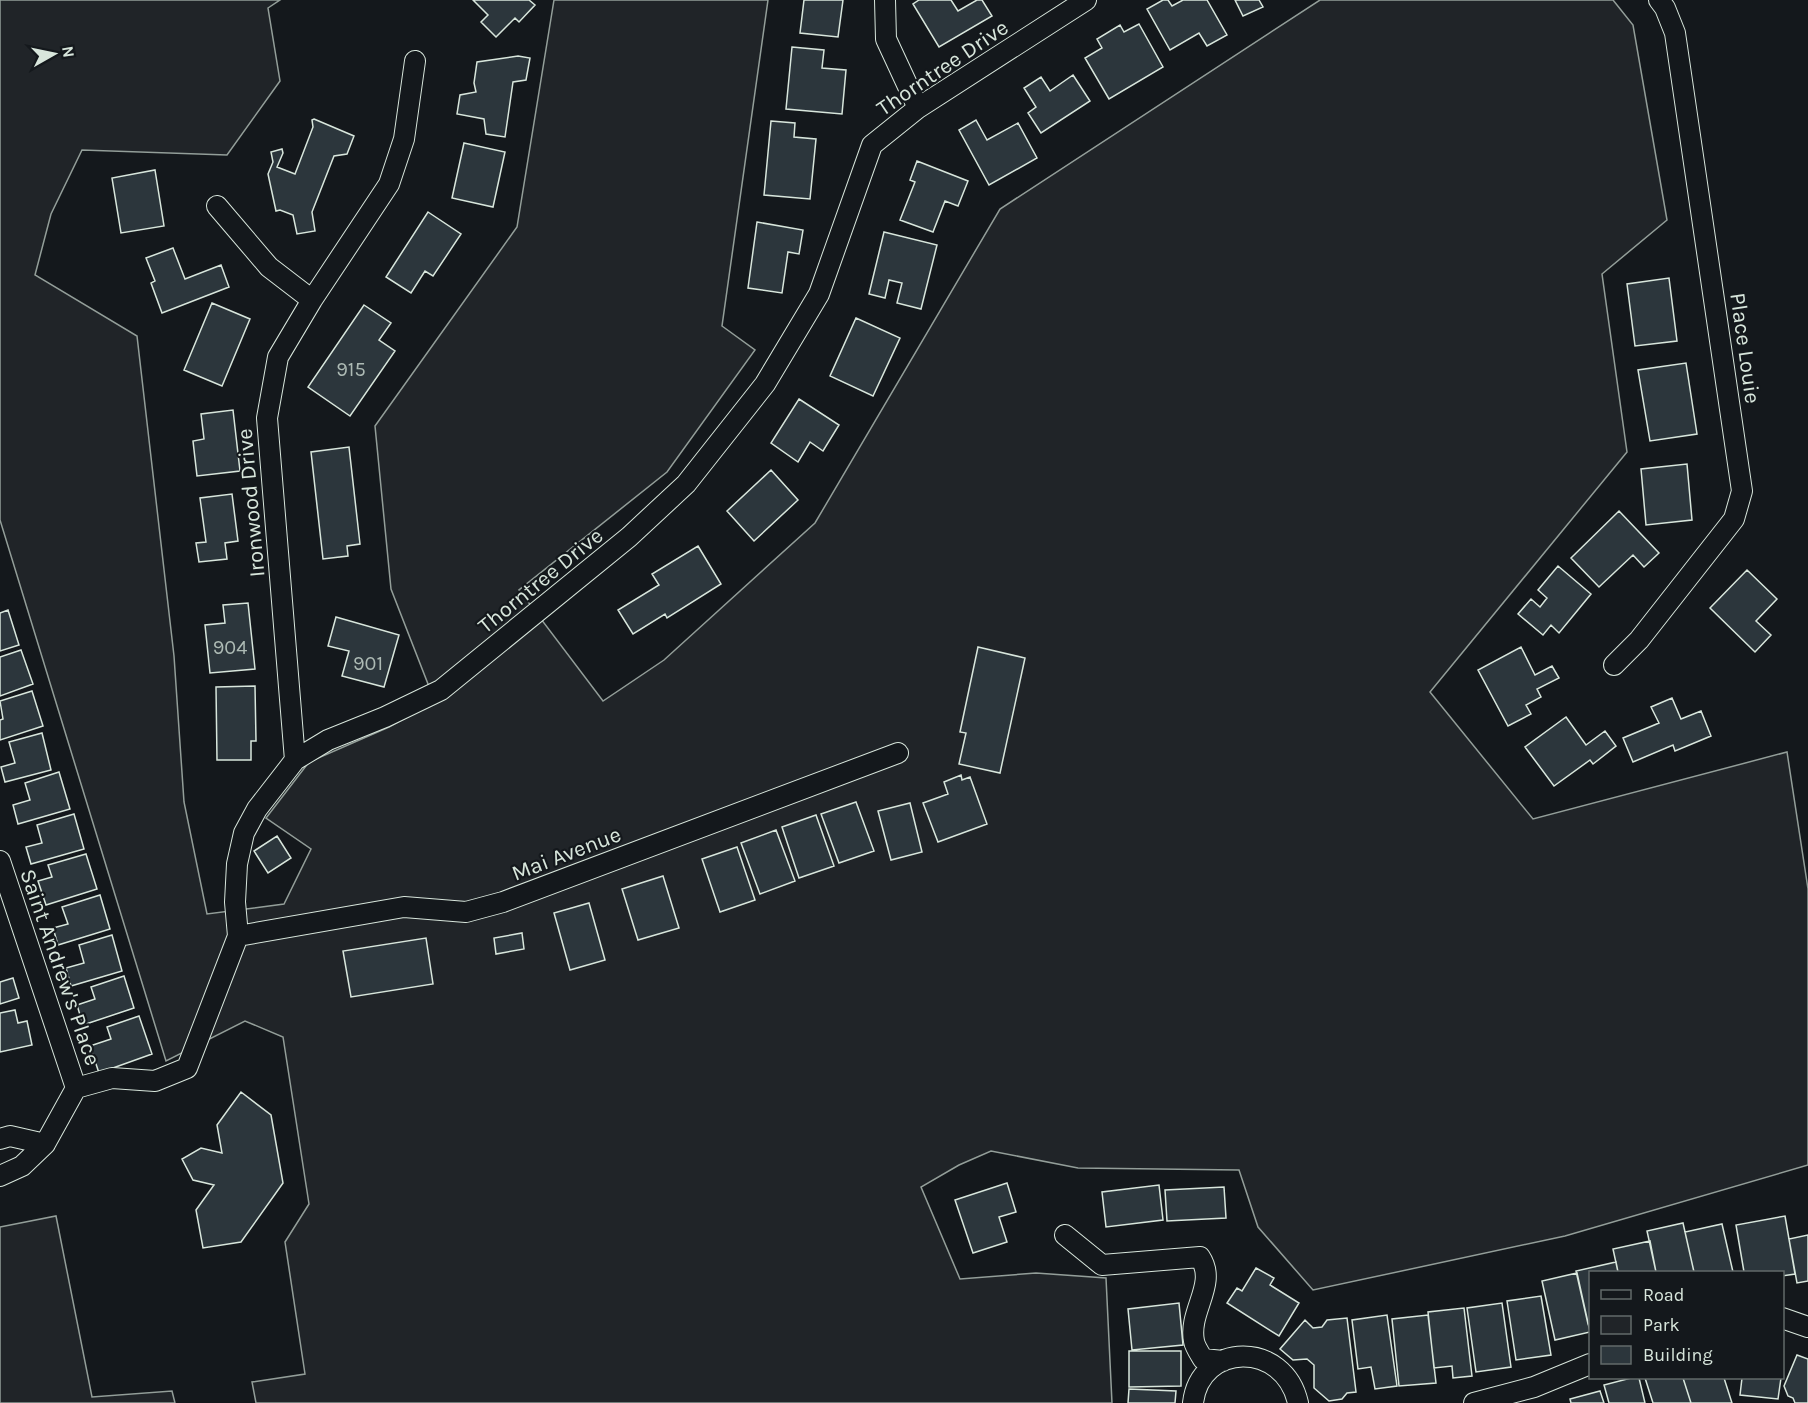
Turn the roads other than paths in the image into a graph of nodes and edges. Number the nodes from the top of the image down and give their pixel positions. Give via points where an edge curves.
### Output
1 (885, 0) edge
2 (1086, 0) edge
3 (1659, 0) edge
4 (415, 61) dead end
5 (918, 108) junction
6 (216, 206) dead end
7 (312, 300) junction
8 (1614, 665) dead end
9 (898, 753) dead end
10 (295, 760) junction
11 (0, 861) edge
12 (238, 936) junction
13 (76, 1088) junction
14 (0, 1139) edge
15 (45, 1144) junction
16 (0, 1176) edge
17 (1065, 1235) dead end
18 (1784, 1319) edge
19 (1808, 1327) edge
20 (1223, 1361) junction
21 (1589, 1364) edge
22 (1193, 1403) edge
23 (1298, 1403) edge
24 (1474, 1403) edge

1 - 5 street via 886,39
2 - 5 street, Thorntree Drive
3 - 8 street, Place Louie via 1675,33 1742,491 1734,519 1639,640
4 - 7 street, Ironwood Drive via 404,139 389,184
5 - 10 street, Thorntree Drive via 872,145 819,294 765,384 686,484 629,537 441,690 328,740
6 - 7 street via 269,267
7 - 10 street, Ironwood Drive via 278,357 267,418
9 - 12 street, Mai Avenue via 503,902 466,912 404,907
10 - 12 street, Thorntree Drive via 257,809 244,833 237,864
11 - 13 street, Saint Andrew's Place
12 - 13 street, Thorntree Drive via 187,1068 155,1081 112,1078
13 - 15 street
14 - 15 street via 10,1136
15 - 16 street via 22,1166
17 - 20 street via 1102,1265 1200,1257 1206,1266 1207,1281 1198,1303 1194,1342 1203,1359
18 - 19 street
20 - 22 street via 1209,1370
20 - 23 street via 1247,1356 1271,1362 1284,1372
21 - 24 street via 1534,1387

